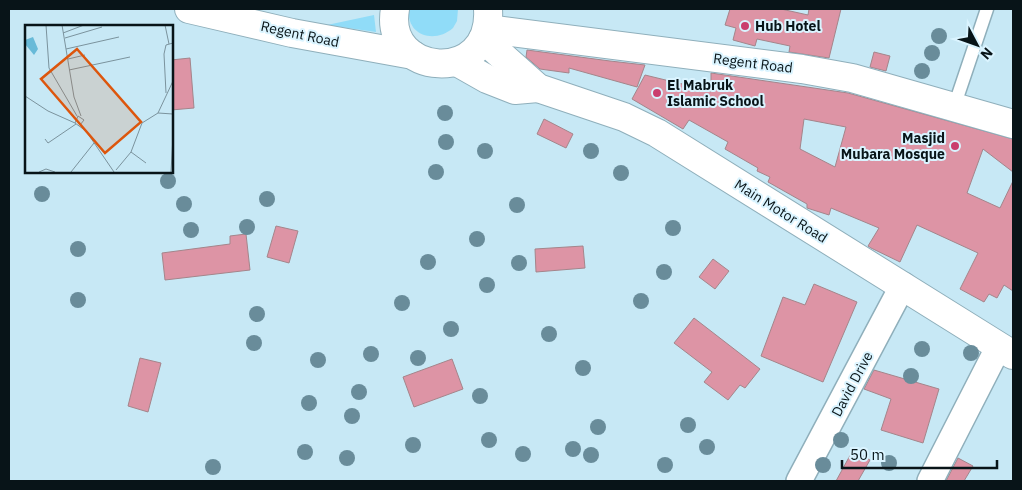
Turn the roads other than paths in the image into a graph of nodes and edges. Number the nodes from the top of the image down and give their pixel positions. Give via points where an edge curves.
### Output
1 (189, 9) edge
2 (396, 9) edge
3 (987, 9) edge
4 (486, 26) edge
5 (412, 55) junction
6 (457, 62) junction
7 (538, 88) junction
8 (954, 107) junction
9 (1013, 124) edge
10 (903, 285) junction
11 (1006, 350) edge
12 (799, 481) edge
13 (930, 481) edge

1 - 5 main road, Regent Road
2 - 5 main road via 398,37
3 - 8 lane
4 - 6 main road via 467,56
4 - 7 main road, Main Motor Road
4 - 8 main road, Regent Road via 810,70 852,78
5 - 6 main road, Regent Road via 428,62
6 - 7 main road, Main Motor Road via 487,80 514,90
7 - 10 main road, Main Motor Road via 624,117 657,133
8 - 9 main road, Regent Road
10 - 11 main road, Main Motor Road
10 - 12 street, David Drive
11 - 13 street

